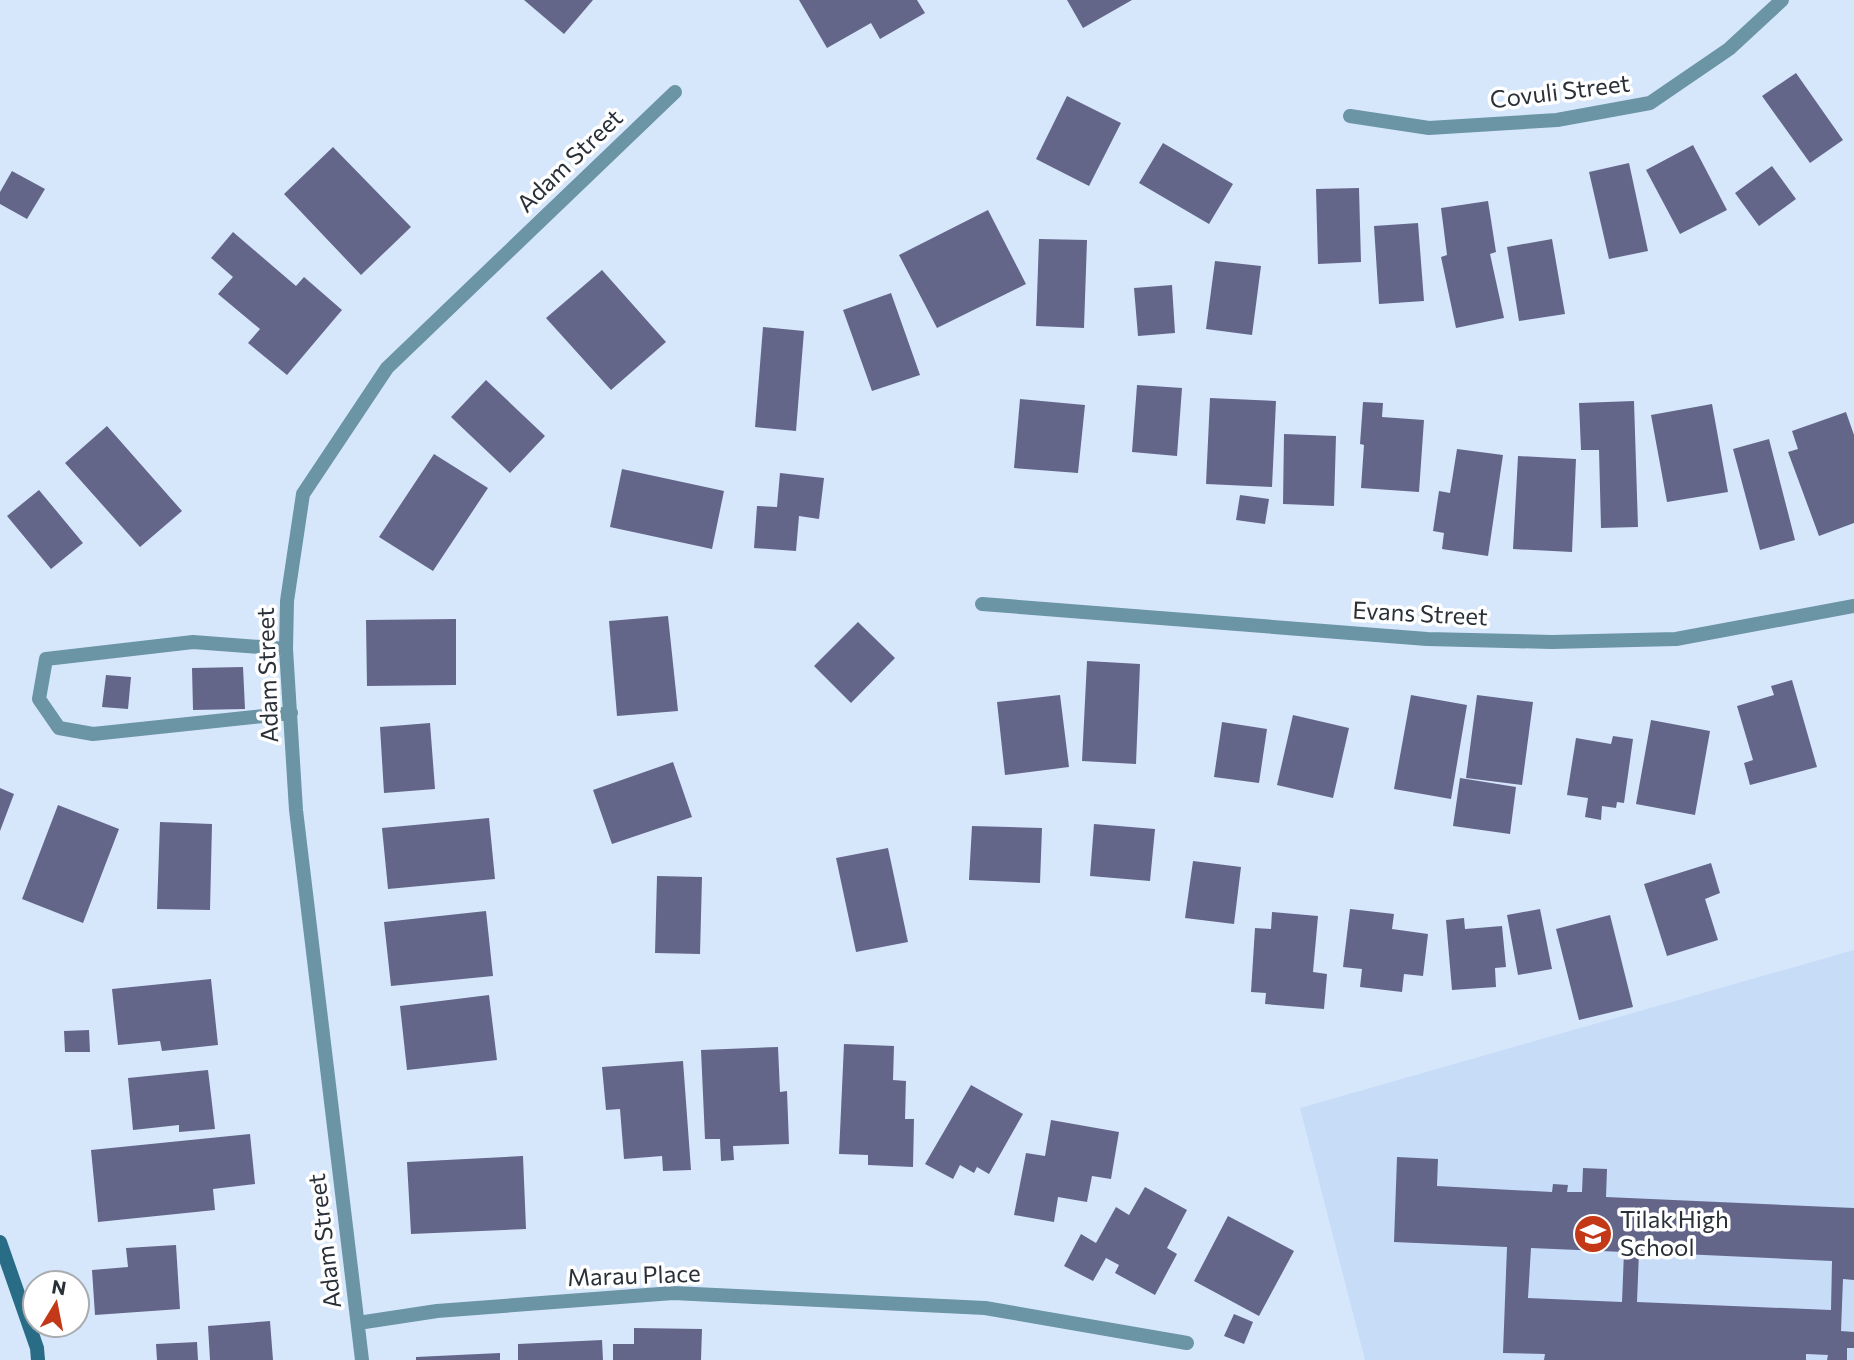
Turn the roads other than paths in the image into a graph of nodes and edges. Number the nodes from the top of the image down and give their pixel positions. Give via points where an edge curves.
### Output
1 (1782, 0) edge
2 (674, 92) dead end
3 (1350, 116) dead end
4 (982, 604) dead end
5 (1854, 606) edge
6 (286, 649) junction
7 (291, 713) junction
8 (0, 1242) edge
9 (358, 1323) junction
10 (1187, 1343) dead end
11 (38, 1360) edge
12 (362, 1360) edge

1 - 3 street, Covuli Street via 1729,50 1650,103 1557,120 1429,128
2 - 6 street, Adam Street via 387,368 303,494 287,601
4 - 5 street, Evans Street via 1427,639 1552,642 1676,639
6 - 7 street, Adam Street
6 - 7 street via 193,642 46,659 39,699 60,728 93,734
7 - 9 street, Adam Street via 296,810
8 - 11 main road
9 - 10 street, Marau Place via 436,1311 673,1293 985,1308
9 - 12 street, Adam Street

